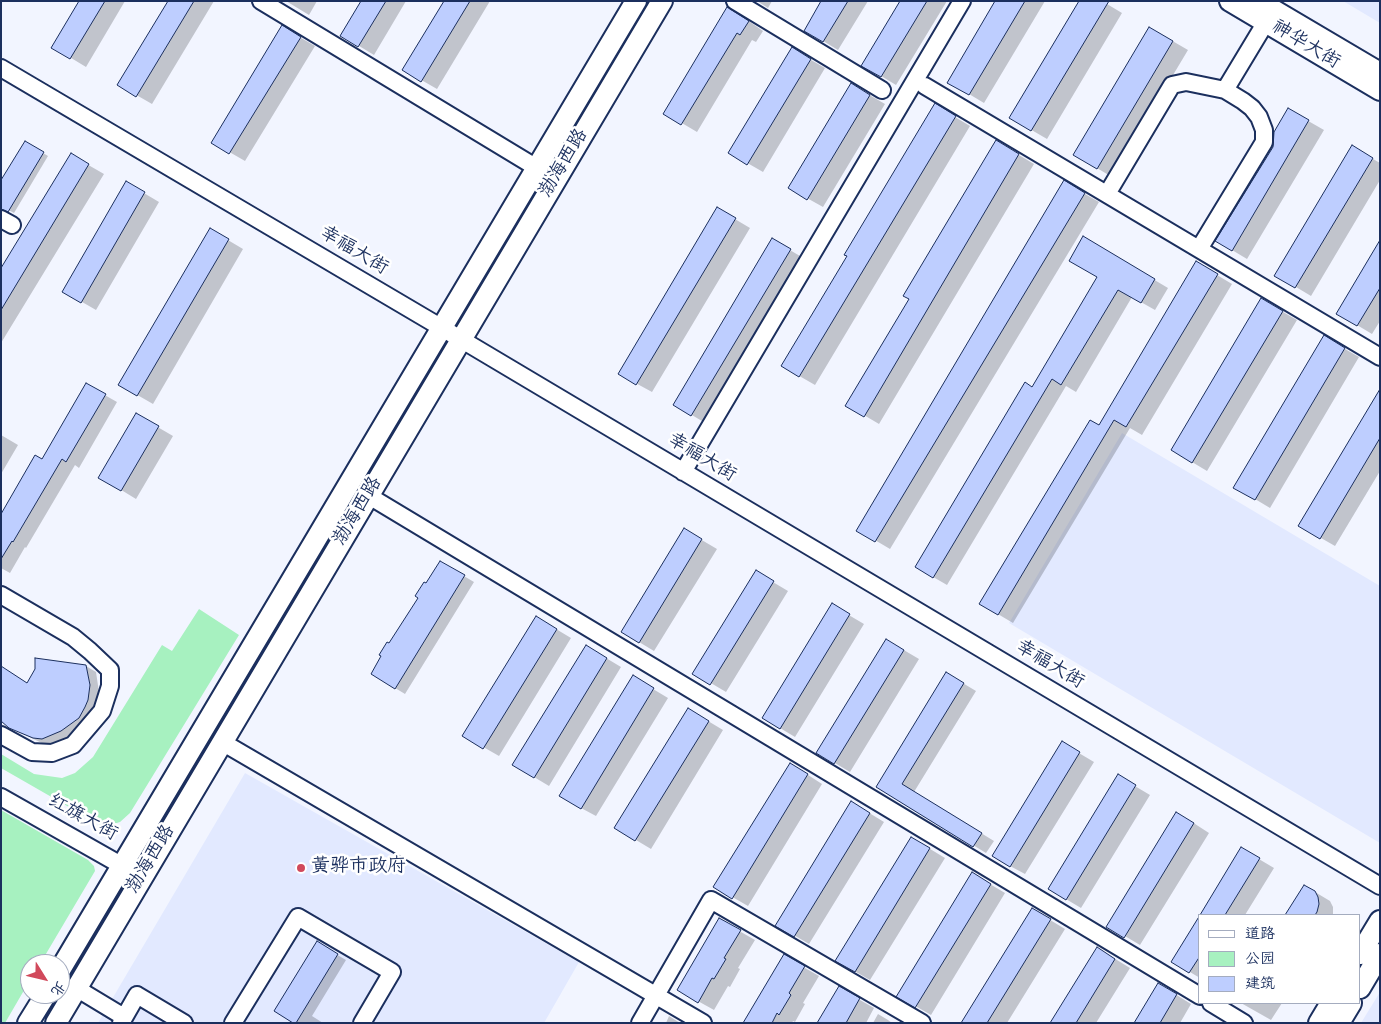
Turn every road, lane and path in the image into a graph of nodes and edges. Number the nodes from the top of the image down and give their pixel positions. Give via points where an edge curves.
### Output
1 (261, 1) edge
2 (636, 1) edge
3 (662, 1) edge
4 (735, 1) edge
5 (962, 1) edge
6 (1230, 1) edge
7 (1258, 1) edge
8 (1266, 22) junction
9 (1, 68) edge
10 (1380, 73) edge
11 (925, 86) dead end
12 (882, 90) dead end
13 (1225, 90) junction
14 (1380, 90) edge
15 (537, 168) junction
16 (1107, 194) junction
17 (1199, 249) junction
18 (442, 328) junction
19 (461, 340) junction
20 (1380, 357) edge
21 (683, 472) junction
22 (369, 496) junction
23 (1, 595) edge
24 (1, 735) edge
25 (222, 742) junction
26 (1, 797) edge
27 (123, 866) junction
28 (142, 877) junction
29 (1380, 886) edge
30 (1380, 921) edge
31 (1361, 952) edge
32 (70, 954) edge
33 (1380, 954) edge
34 (1361, 986) edge
35 (76, 988) junction
36 (656, 995) junction
37 (1198, 995) edge
38 (40, 1004) edge
39 (1213, 1004) edge
40 (1330, 1004) edge
41 (1350, 1004) edge
42 (122, 1020) edge
43 (28, 1023) edge
44 (56, 1023) edge
45 (184, 1023) edge
46 (233, 1023) edge
47 (362, 1023) edge
48 (640, 1023) edge
49 (703, 1023) edge
50 (922, 1023) edge
51 (1244, 1023) edge
52 (1319, 1023) edge
53 (1339, 1023) edge

1 - 15 street
2 - 15 main road, 渤海西路
3 - 19 main road, 渤海西路
4 - 12 street
5 - 21 street
6 - 8 main road, 神华大街
7 - 10 main road, 神华大街
8 - 13 street
8 - 14 main road, 神华大街
9 - 18 street, 幸福大街
11 - 16 street
13 - 16 street via 1186,82 1172,84
13 - 17 street via 1256,113 1264,130 1264,142
15 - 18 main road, 渤海西路
16 - 17 street
17 - 20 street
18 - 19 street, 幸福大街
18 - 27 main road, 渤海西路
19 - 21 street, 幸福大街
19 - 22 main road, 渤海西路
21 - 29 street, 幸福大街
22 - 25 main road, 渤海西路
22 - 37 street
23 - 24 street via 73,637 110,670 110,686 102,711 73,745 52,753 32,752
25 - 28 main road, 渤海西路
25 - 36 street
26 - 27 street, 红旗大街
27 - 28 street, 红旗大街
27 - 32 main road, 渤海西路
28 - 35 main road, 渤海西路
30 - 31 main road
33 - 34 main road
35 - 42 street
35 - 44 main road, 渤海西路
36 - 48 street
36 - 49 street
36 - 50 street via 711,900
38 - 43 main road
39 - 51 street
40 - 52 main road
41 - 53 main road
42 - 45 street via 137,995
46 - 47 street via 298,917 392,972

